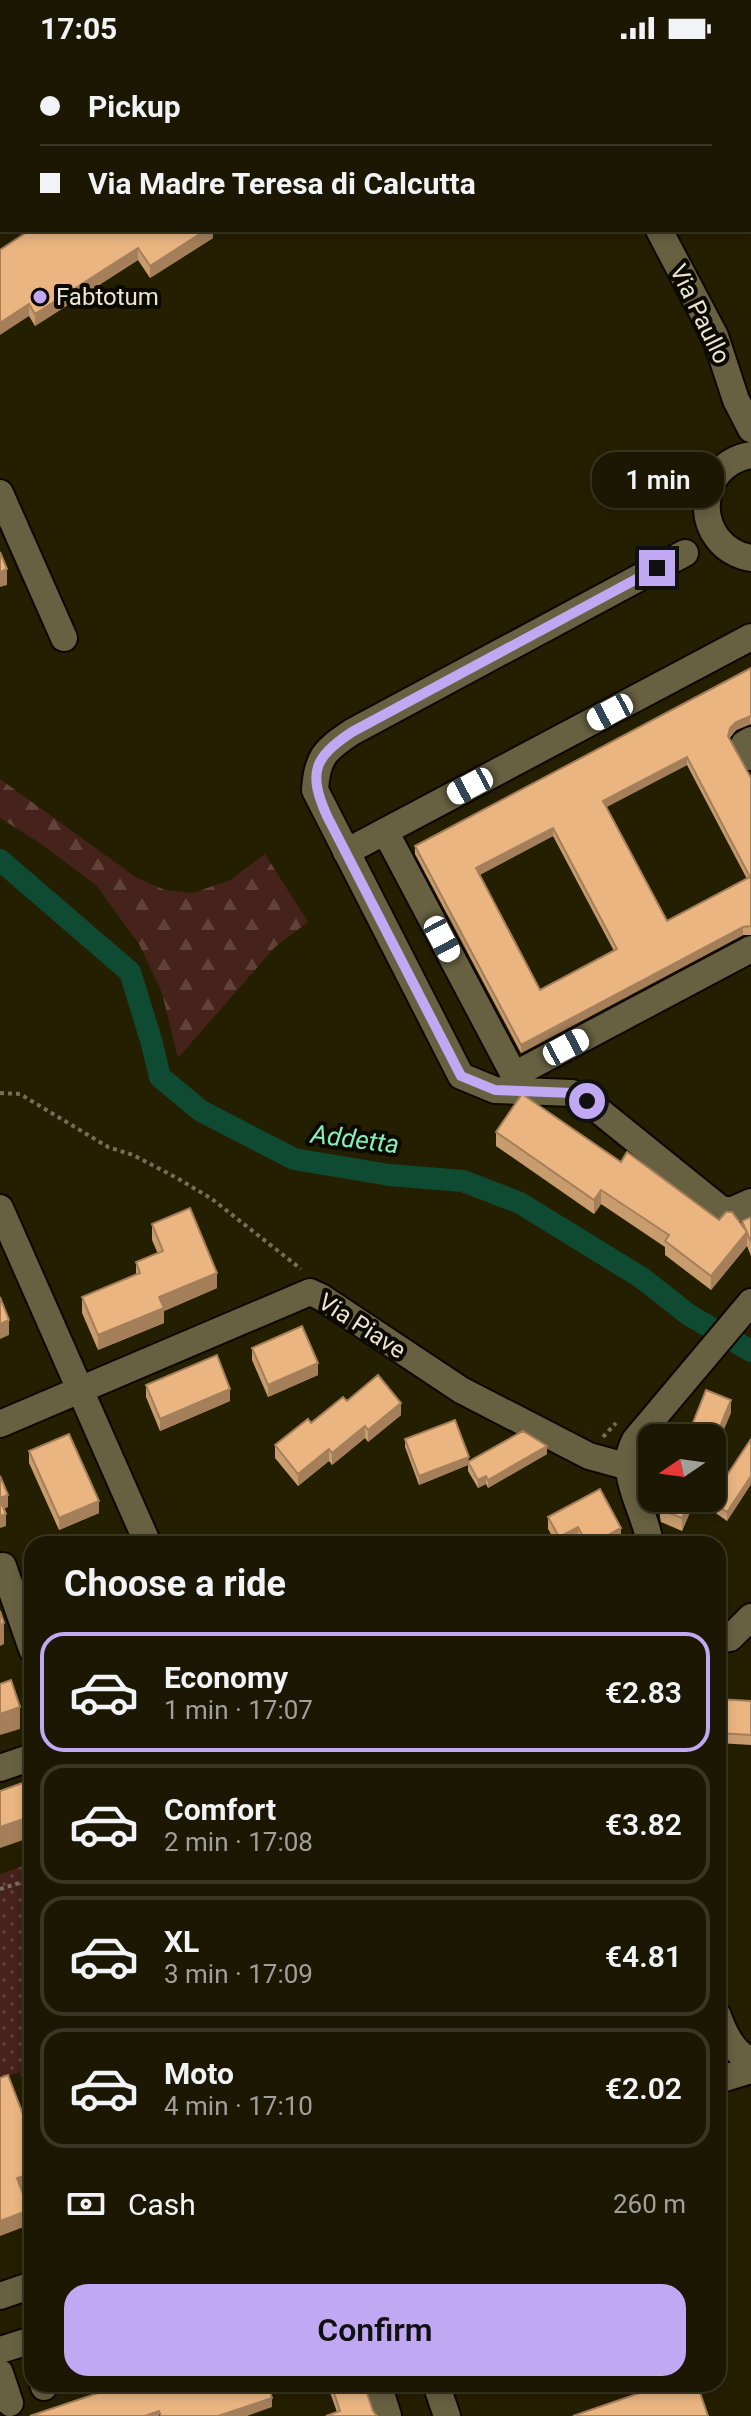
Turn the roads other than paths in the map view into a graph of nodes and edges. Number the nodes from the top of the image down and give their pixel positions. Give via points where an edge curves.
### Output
1 (660, 232) edge
2 (736, 400) junction
3 (751, 429) edge
4 (739, 459) edge
5 (0, 493) edge
6 (708, 521) junction
7 (685, 553) junction
8 (742, 556) edge
9 (751, 637) edge
10 (64, 638) dead end
11 (751, 740) edge
12 (751, 757) edge
13 (385, 831) junction
14 (346, 852) junction
15 (751, 949) edge
16 (751, 1202) edge
17 (0, 1208) edge
18 (751, 1302) edge
19 (81, 1390) junction
20 (0, 1424) edge
21 (629, 1467) junction
22 (145, 1536) edge
23 (648, 1536) edge
24 (3, 1566) dead end
25 (22, 1590) edge
26 (751, 1617) edge
27 (726, 1639) edge
28 (24, 1760) edge
29 (0, 1768) edge
30 (726, 2032) edge
31 (751, 2060) edge
32 (751, 2070) edge
33 (726, 2078) edge
34 (24, 2288) edge
35 (0, 2296) edge
36 (24, 2345) edge
37 (0, 2350) edge
38 (0, 2373) edge
39 (380, 2392) edge
40 (439, 2392) edge
41 (10, 2403) dead end
42 (388, 2416) edge
43 (447, 2416) edge

1 - 2 street, Via Paullo via 715,336
2 - 3 street, Via Paullo
2 - 4 street, Via Paullo
4 - 6 street, Via Paullo via 716,475 706,505
5 - 10 street
6 - 7 street
6 - 8 street via 715,536
7 - 8 street
7 - 14 street via 328,748 317,768 315,790
9 - 13 street
11 - 12 street via 744,744
13 - 14 street
13 - 15 street via 514,1075
14 - 16 street via 461,1076 495,1090 572,1093 722,1210
17 - 19 street
18 - 21 street via 635,1440
19 - 20 street, Via Piave
19 - 21 street, Via Piave via 310,1292 461,1390 589,1456
19 - 22 street
21 - 23 street
24 - 25 street
26 - 27 street
28 - 29 street
30 - 31 street via 734,2047
32 - 33 street
34 - 35 street
36 - 37 street
38 - 41 street
39 - 42 street
40 - 43 street

